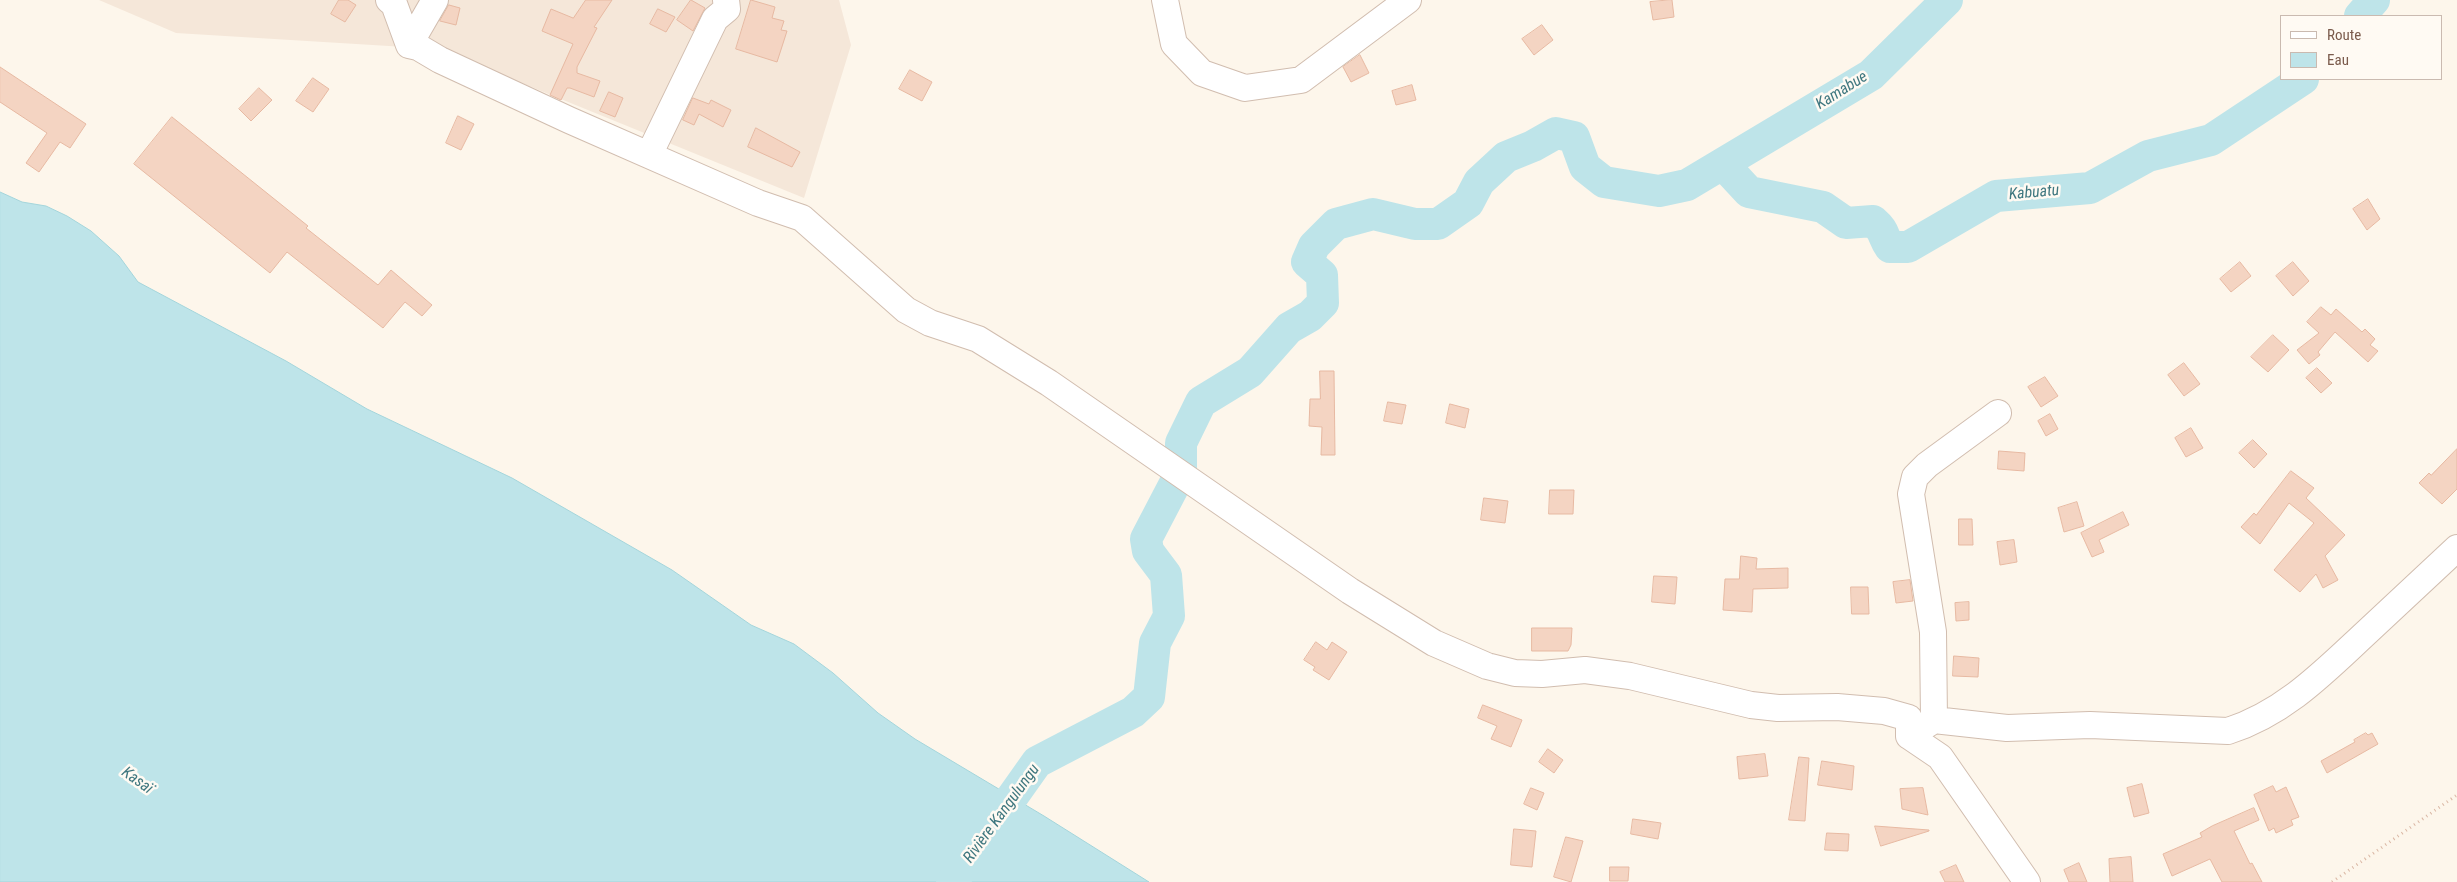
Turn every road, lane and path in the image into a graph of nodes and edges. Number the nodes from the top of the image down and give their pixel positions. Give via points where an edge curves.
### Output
1 (389, 0) edge
2 (435, 0) edge
3 (726, 0) edge
4 (1165, 0) edge
5 (1408, 0) edge
6 (409, 46) junction
7 (649, 155) junction
8 (1998, 413) dead end
9 (2457, 548) edge
10 (1934, 720) junction
11 (1909, 736) junction
12 (2457, 795) edge
13 (2027, 882) edge
14 (2332, 882) edge

1 - 6 street via 394,4
2 - 6 street
3 - 7 street via 727,9 715,19
4 - 5 street via 1174,44 1202,73 1245,88 1301,80
6 - 7 street via 418,47
7 - 11 street via 758,204 802,218 906,310 930,323 978,339 1049,384 1350,591 1434,643 1488,666 1515,673 1585,670 1630,676 1751,705 1884,711 1909,718
8 - 10 street via 1927,465 1912,483 1933,632
9 - 10 street via 2291,700 2249,724 2228,731 2090,725 2007,728
10 - 11 street
11 - 13 street via 1940,757
12 - 14 path

